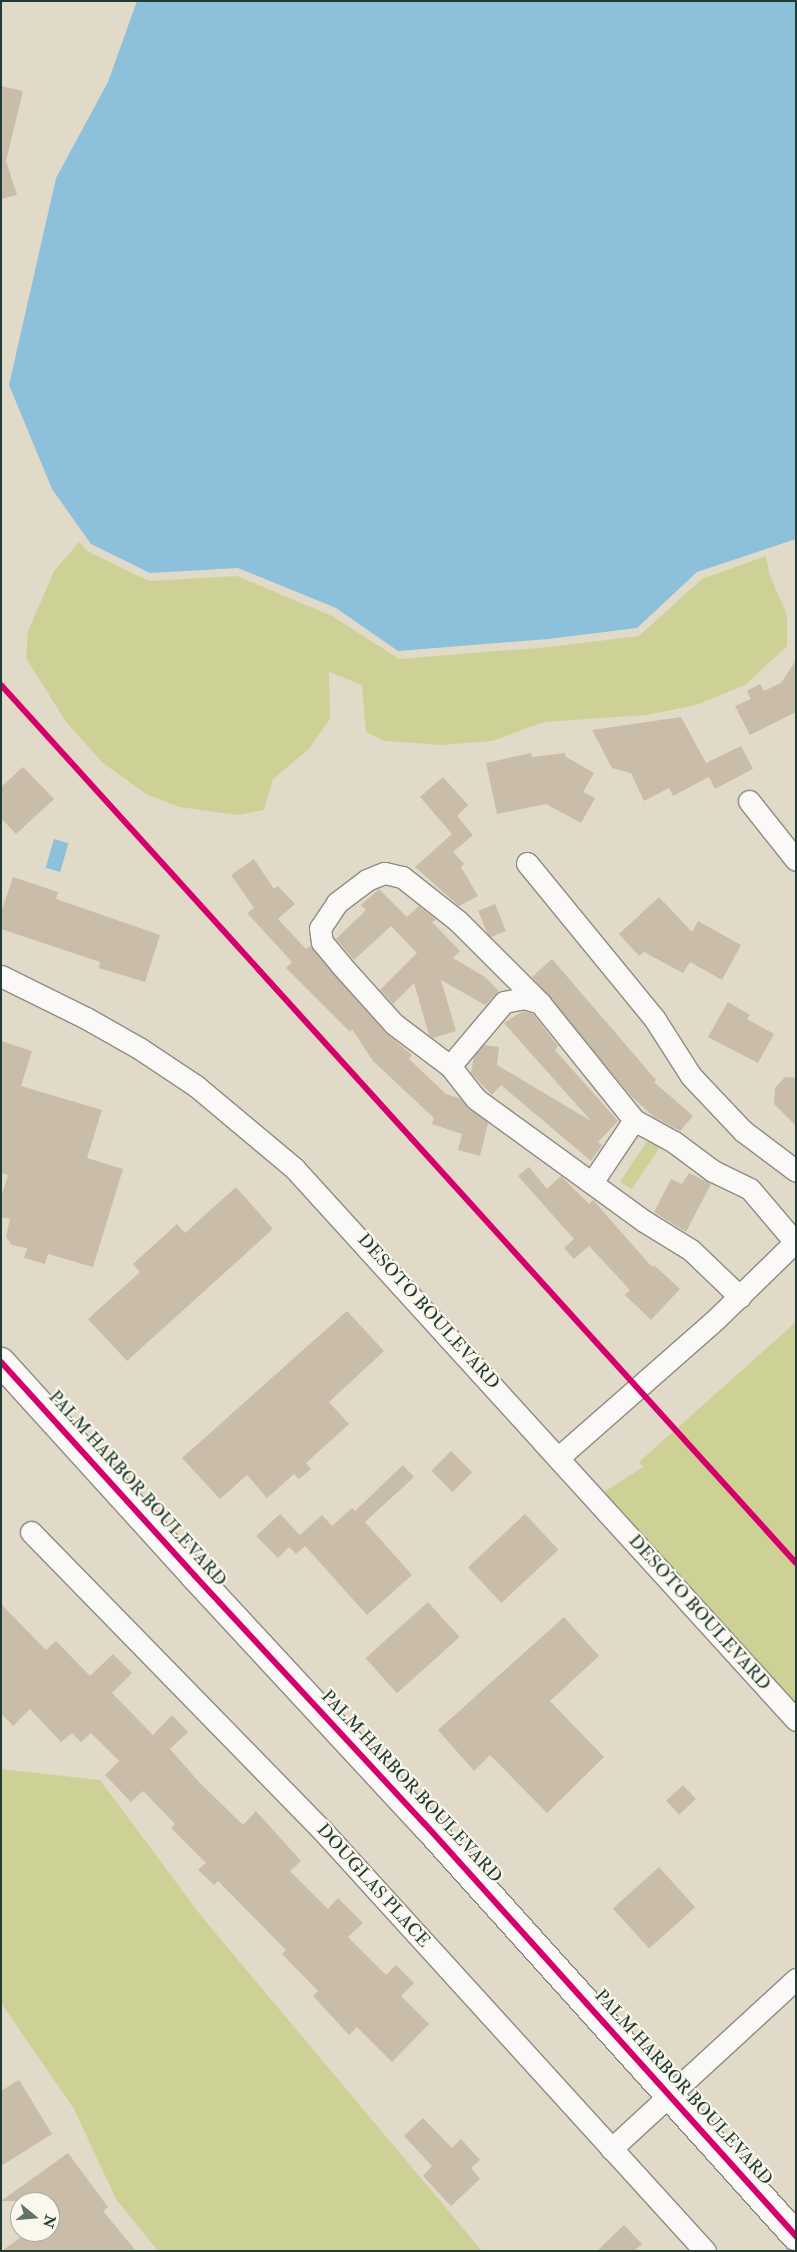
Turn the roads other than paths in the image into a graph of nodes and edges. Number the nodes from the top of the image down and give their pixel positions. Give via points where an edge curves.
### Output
1 (749, 801) dead end
2 (796, 860) edge
3 (527, 863) dead end
4 (1, 976) edge
5 (540, 1003) junction
6 (450, 1066) junction
7 (634, 1120) junction
8 (796, 1171) edge
9 (592, 1181) junction
10 (795, 1241) edge
11 (740, 1297) junction
12 (4, 1371) edge
13 (559, 1457) junction
14 (31, 1532) dead end
15 (796, 1720) edge
16 (796, 1979) edge
17 (669, 2094) junction
18 (611, 2149) junction
19 (796, 2236) edge
20 (705, 2251) edge

1 - 2 street
3 - 8 street via 654,1018 691,1076 743,1131
4 - 13 street, DESOTO BOULEVARD via 139,1048 196,1086 250,1129 327,1200
5 - 6 street via 524,998 504,1002
5 - 6 street via 458,922 402,877 384,873 367,880 337,903 326,917 320,928 322,942 394,1024
5 - 7 street
6 - 9 street via 476,1099
7 - 9 street
7 - 10 street via 674,1142 713,1171 750,1189
9 - 11 street via 644,1221 691,1250
10 - 11 street
11 - 13 street
12 - 17 main road, PALM HARBOR BOULEVARD
13 - 15 street, DESOTO BOULEVARD
14 - 18 street, DOUGLAS PLACE via 322,1829
16 - 17 street
17 - 18 street
17 - 19 main road, PALM HARBOR BOULEVARD
18 - 20 street, DOUGLAS PLACE

